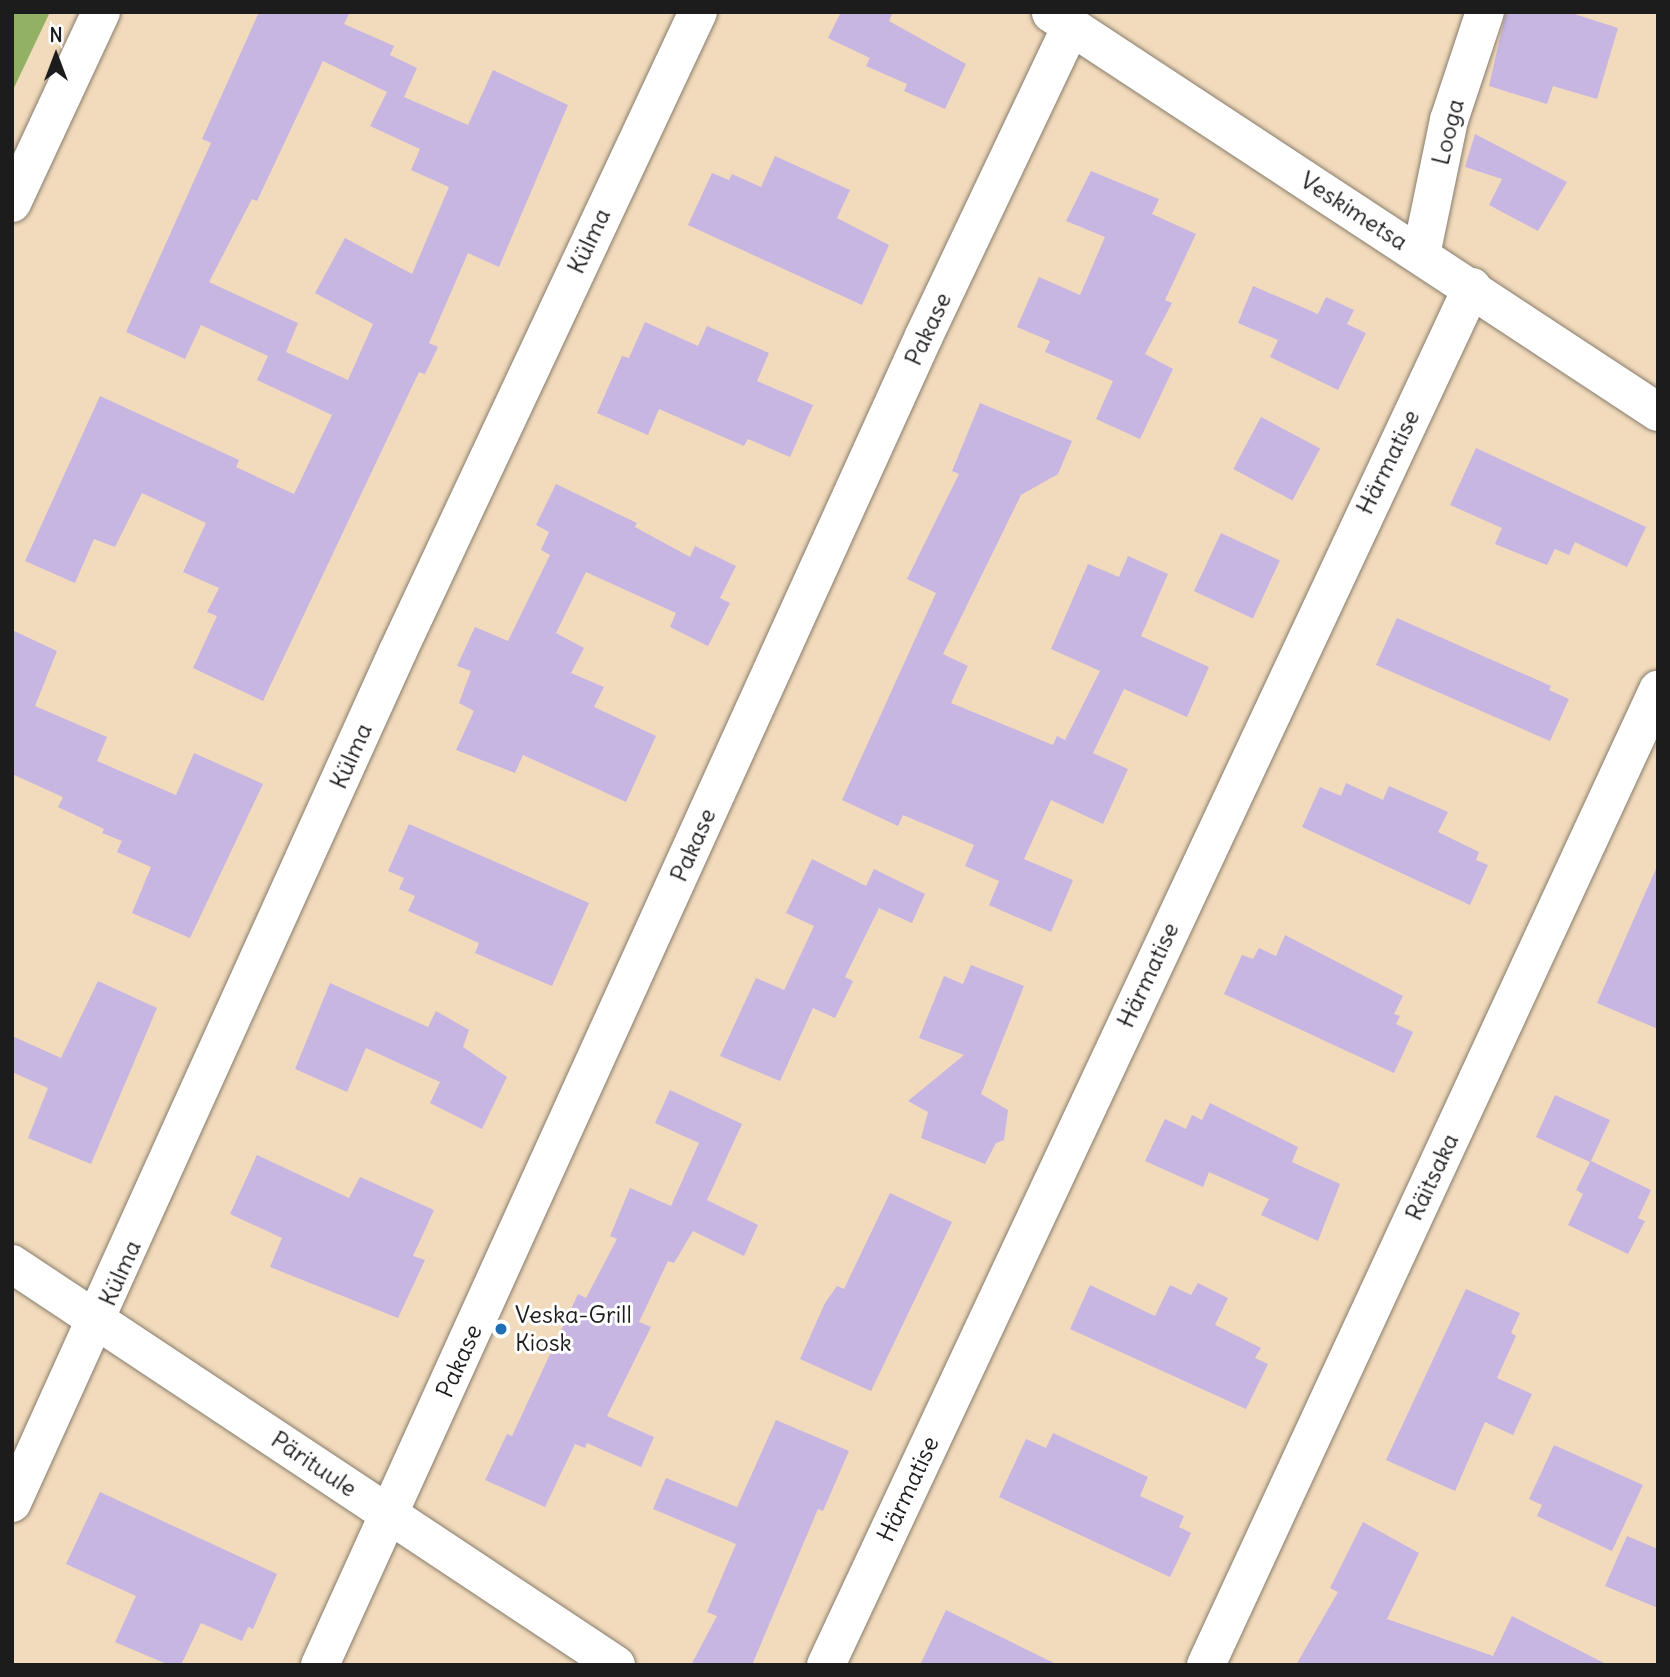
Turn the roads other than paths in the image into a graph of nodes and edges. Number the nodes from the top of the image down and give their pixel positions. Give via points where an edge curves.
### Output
1 (101, 12) edge
2 (698, 12) edge
3 (1485, 12) edge
4 (1060, 19) edge
5 (12, 203) edge
6 (1421, 255) junction
7 (1472, 287) junction
8 (1658, 412) edge
9 (1658, 690) edge
10 (12, 1264) edge
11 (99, 1319) junction
12 (12, 1503) edge
13 (389, 1515) junction
14 (320, 1665) edge
15 (616, 1665) edge
16 (826, 1665) edge
17 (1206, 1665) edge

1 - 5 street
2 - 11 street, Külma via 392,664
3 - 6 street, Looga via 1449,120
4 - 6 street, Veskimetsa
4 - 13 street, Pakase via 919,349
6 - 7 street, Veskimetsa
7 - 8 street, Veskimetsa
7 - 16 street, Härmatise
9 - 17 street, Räitsaka
10 - 11 street, Pärituule
11 - 12 street, Külma
11 - 13 street, Pärituule
13 - 14 street, Pakase
13 - 15 street, Pärituule

